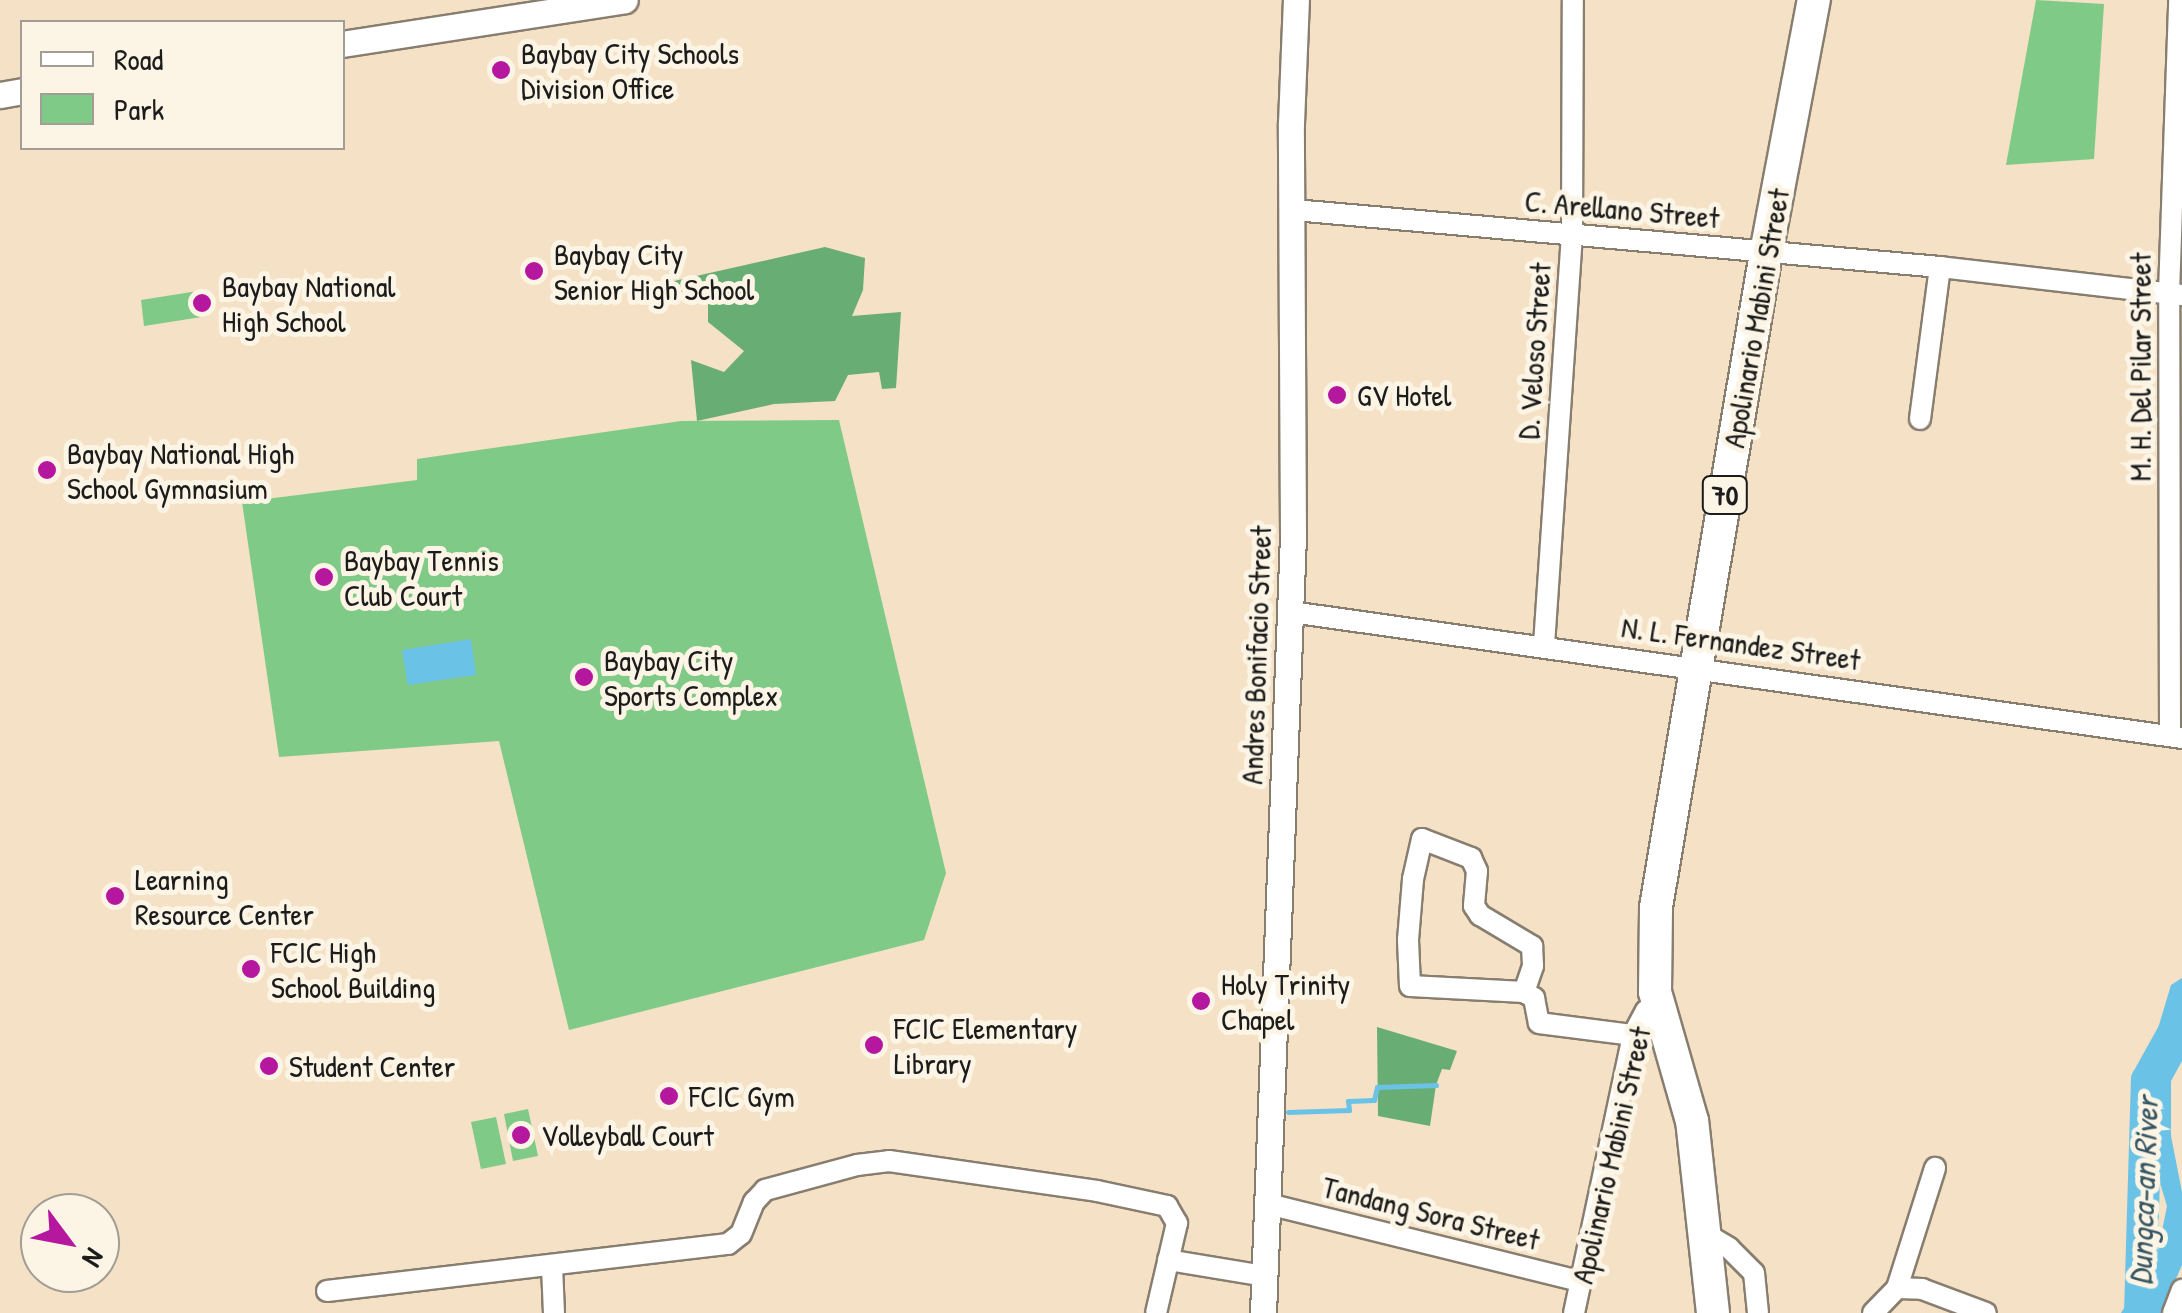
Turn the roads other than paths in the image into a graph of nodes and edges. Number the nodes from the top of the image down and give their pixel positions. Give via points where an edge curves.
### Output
1 (455, 0) edge
2 (625, 0) edge
3 (1296, 0) edge
4 (1573, 0) edge
5 (1814, 0) edge
6 (2179, 0) edge
7 (454, 27) junction
8 (345, 44) edge
9 (1294, 210) junction
10 (1572, 234) junction
11 (1766, 253) junction
12 (1940, 267) junction
13 (2175, 294) edge
14 (1920, 419) dead end
15 (1290, 612) junction
16 (1544, 645) junction
17 (1696, 666) junction
18 (2176, 737) edge
19 (1524, 992) junction
20 (1657, 997) junction
21 (1633, 1036) junction
22 (1934, 1168) dead end
23 (1268, 1204) junction
24 (1706, 1234) junction
25 (1168, 1260) junction
26 (552, 1266) junction
27 (1266, 1276) junction
28 (1580, 1281) junction
29 (1897, 1288) junction
30 (328, 1290) dead end
31 (2182, 1290) edge
32 (554, 1313) edge
33 (1156, 1313) edge
34 (1263, 1313) edge
35 (1574, 1313) edge
36 (1713, 1313) edge
37 (1758, 1313) edge
38 (1873, 1313) edge
39 (1986, 1313) edge
40 (2173, 1313) edge

1 - 7 street
2 - 7 street
3 - 9 street, Andres Bonifacio Street
4 - 10 street, D. Veloso Street
5 - 11 main road, Apolinario Mabini Street / 70
6 - 13 street, M. H. Del Pilar Street
7 - 8 street
9 - 10 street, C. Arellano Street
9 - 15 street, Andres Bonifacio Street
10 - 11 street, C. Arellano Street
10 - 16 street, D. Veloso Street
11 - 12 street, C. Arellano Street
11 - 17 main road, Apolinario Mabini Street / 70
12 - 13 street, C. Arellano Street
12 - 14 street
13 - 18 street, M. H. Del Pilar Street
15 - 16 street, N. L. Fernandez Street
15 - 23 street, Andres Bonifacio Street
16 - 17 street, N. L. Fernandez Street
17 - 18 street, N. L. Fernandez Street
17 - 20 main road, Apolinario Mabini Street / 70 via 1656,907
19 - 19 street via 1532,946 1480,915 1471,858 1422,839 1408,940 1410,986
19 - 21 street via 1534,998 1540,1023
20 - 21 street, Apolinario Mabini Street
20 - 24 main road, 70 via 1692,1121
21 - 28 street, Apolinario Mabini Street
22 - 29 street
23 - 27 street, Andres Bonifacio Street
23 - 28 street, Tandang Sora Street
24 - 36 main road, 70
24 - 37 street via 1754,1273
25 - 26 street via 1177,1223 1167,1206 888,1162 765,1190 741,1234 728,1244
25 - 27 street
25 - 33 street
26 - 30 street
26 - 32 street
27 - 34 street, Andres Bonifacio Street
28 - 35 street, Apolinario Mabini Street
29 - 38 street
29 - 39 street via 1922,1289
31 - 40 street

